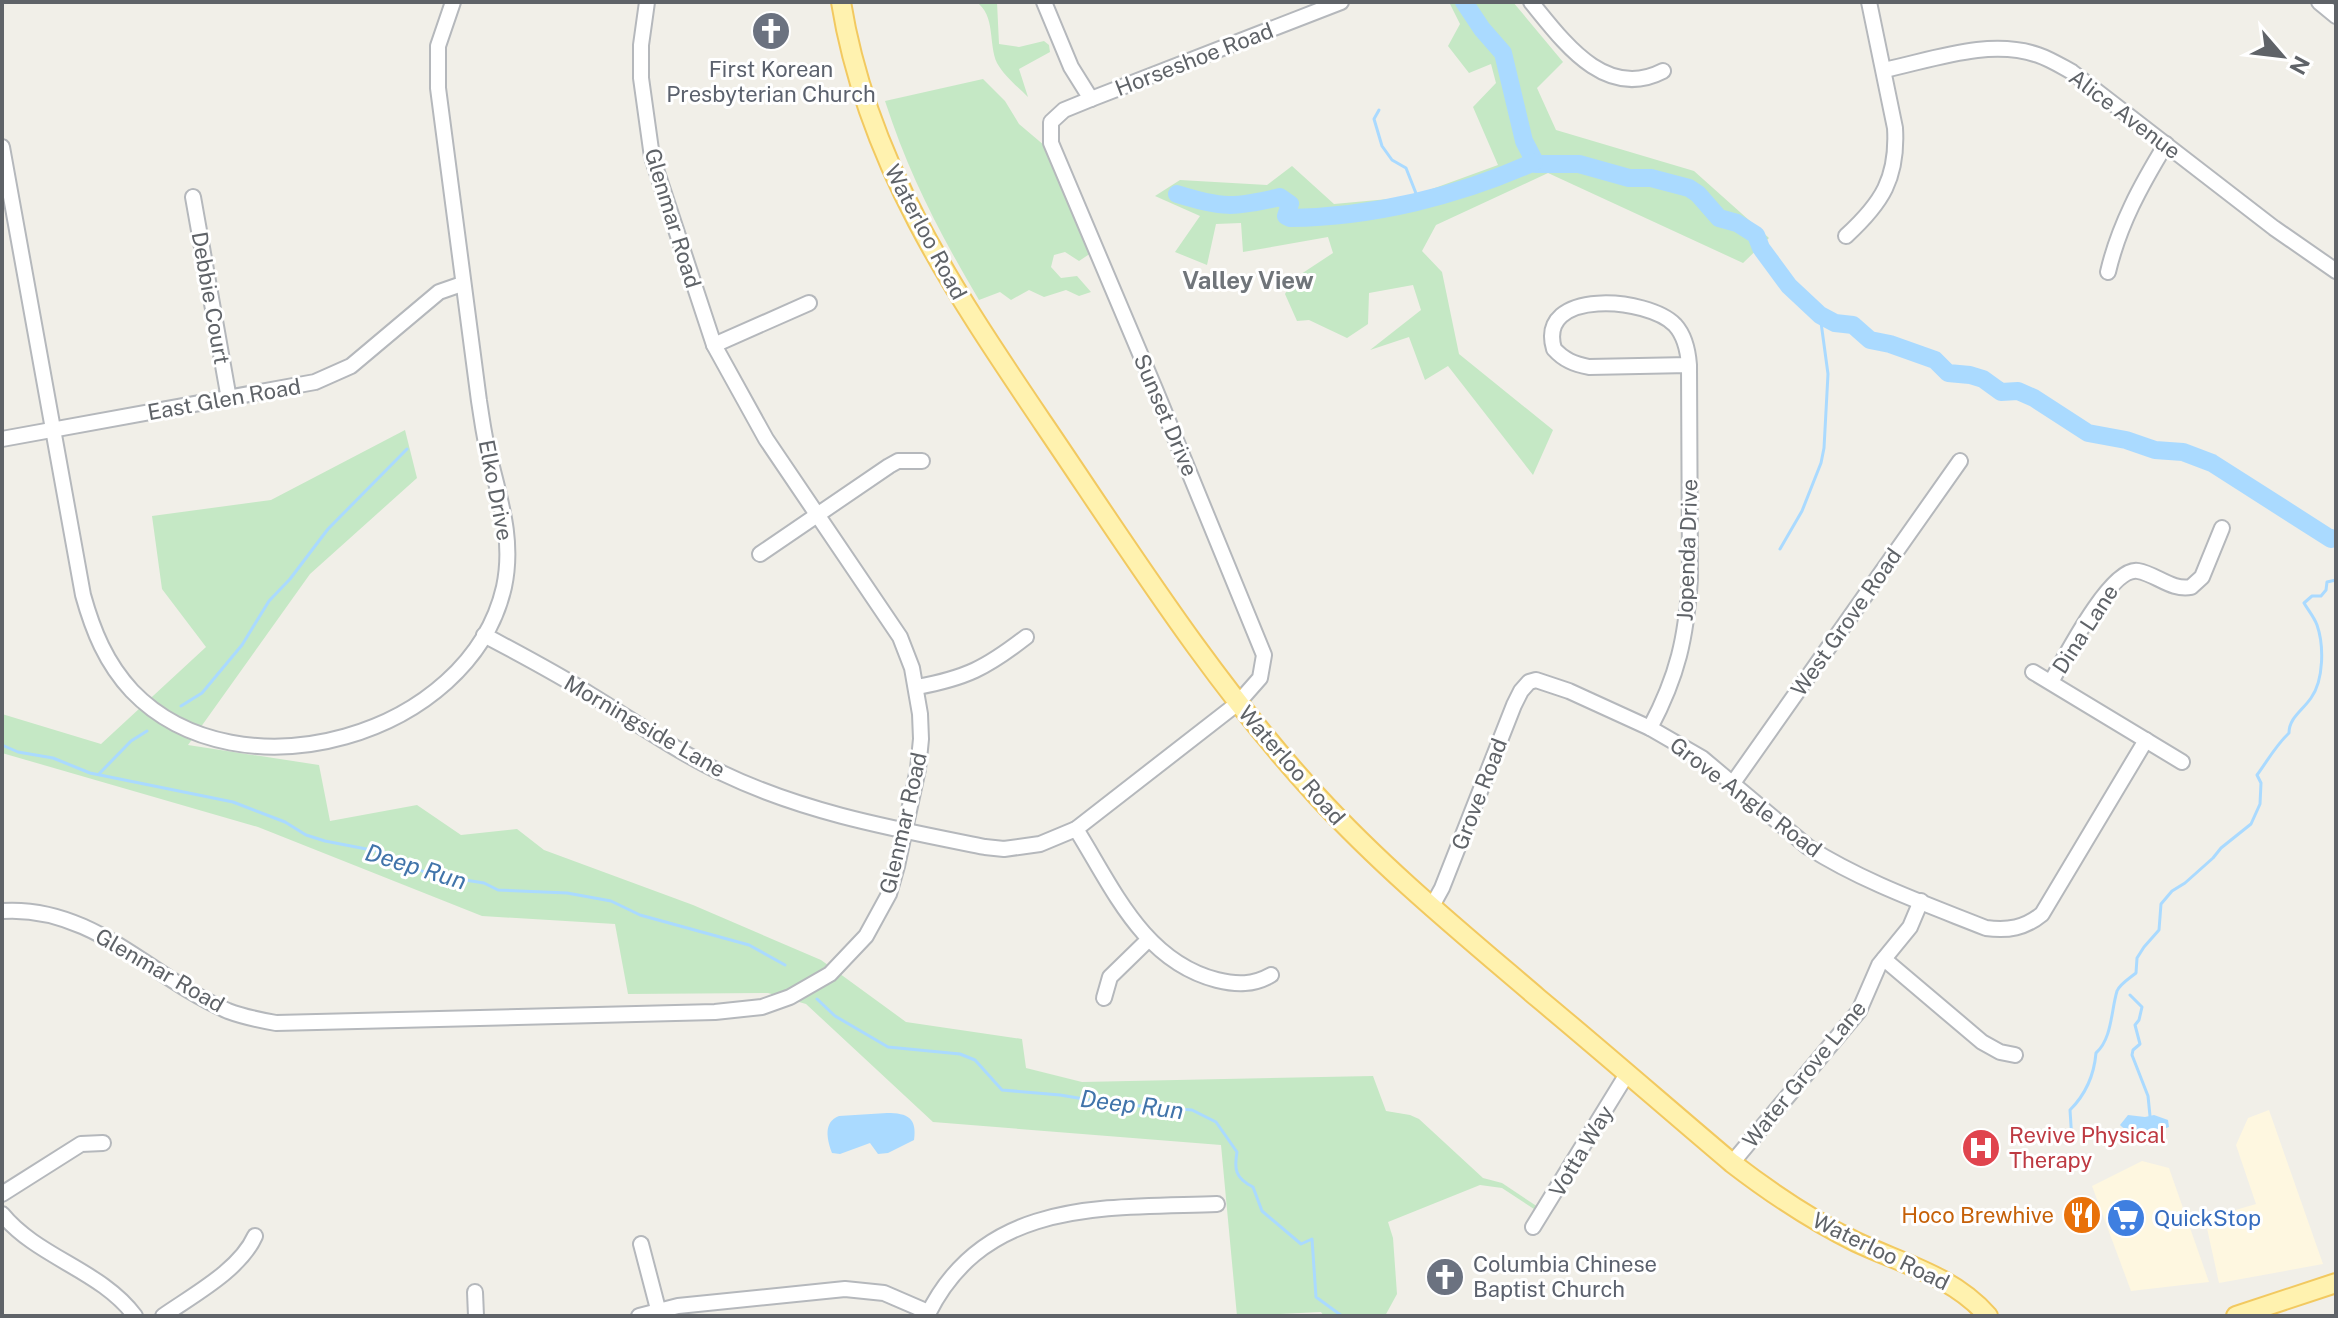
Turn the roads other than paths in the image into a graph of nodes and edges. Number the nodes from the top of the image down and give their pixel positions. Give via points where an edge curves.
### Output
1 (453, 2) edge
2 (647, 2) edge
3 (841, 2) edge
4 (1044, 2) edge
5 (1341, 2) edge
6 (1531, 2) edge
7 (1869, 2) edge
8 (2319, 2) edge
9 (1306, 8) edge
10 (2336, 16) edge
11 (1884, 70) junction
12 (1663, 71) dead end
13 (1091, 99) junction
14 (1051, 122) joint
15 (2166, 144) junction
16 (2, 147) edge
17 (193, 197) dead end
18 (10, 228) edge
19 (1846, 236) dead end
20 (2336, 271) edge
21 (2108, 272) dead end
22 (462, 284) junction
23 (809, 303) dead end
24 (714, 345) junction
25 (1689, 365) junction
26 (229, 399) junction
27 (53, 429) junction
28 (2, 439) edge
29 (922, 461) dead end
30 (1960, 461) dead end
31 (818, 515) junction
32 (2222, 528) dead end
33 (760, 554) dead end
34 (484, 635) junction
35 (1026, 637) dead end
36 (2033, 672) dead end
37 (1529, 682) joint
38 (2051, 682) junction
39 (917, 687) junction
40 (1238, 703) junction
41 (1650, 728) junction
42 (2146, 740) junction
43 (2182, 762) dead end
44 (1733, 783) junction
45 (1076, 829) junction
46 (905, 831) junction
47 (1921, 901) junction
48 (1431, 908) junction
49 (2, 911) edge
50 (1148, 940) junction
51 (1884, 959) junction
52 (1271, 975) dead end
53 (1104, 998) dead end
54 (2015, 1055) dead end
55 (1627, 1074) junction
56 (103, 1143) dead end
57 (1732, 1163) junction
58 (2, 1194) edge
59 (1217, 1204) dead end
60 (2, 1214) edge
61 (1533, 1227) dead end
62 (255, 1236) dead end
63 (641, 1244) dead end
64 (2336, 1283) edge
65 (1959, 1289) junction
66 (475, 1292) dead end
67 (658, 1309) junction
68 (928, 1314) edge
69 (135, 1316) edge
70 (163, 1316) edge
71 (476, 1316) edge
72 (639, 1316) edge
73 (1980, 1316) edge
74 (1988, 1316) edge
75 (2236, 1316) edge

1 - 22 street, Elko Drive via 438,46 437,69
2 - 24 street, Glenmar Road via 641,78 652,157
3 - 40 main road, Waterloo Road via 885,155 929,247 1080,477
4 - 13 street via 1071,67
5 - 9 street, Horseshoe Road
6 - 12 street via 1567,46 1598,69 1634,81
7 - 11 street
8 - 10 street
9 - 13 street, Horseshoe Road
11 - 15 street, Alice Avenue via 1982,49 2038,54 2072,72
11 - 19 street via 1895,128 1894,164 1882,199
13 - 14 street, Horseshoe Road
14 - 40 street, Sunset Drive via 1051,143 1264,655 1260,678
15 - 20 street, Alice Avenue
15 - 21 street via 2129,208
16 - 18 street, Elko Drive
17 - 26 street, Debbie Court
18 - 27 street, Elko Drive
22 - 26 street, East Glen Road via 439,292 368,353 332,375
22 - 34 street, Elko Drive via 508,547 503,590
23 - 24 street
24 - 31 street, Glenmar Road via 766,439
25 - 25 street, Jopenda Drive via 1688,349 1675,325 1639,307 1586,304 1563,312 1552,330 1554,349 1577,364
25 - 41 street, Jopenda Drive via 1688,613 1675,673
26 - 27 street, East Glen Road
27 - 28 street, East Glen Road
27 - 34 street, Elko Drive via 83,595 102,651 134,693 197,733 279,745 357,731 402,713 440,689
29 - 31 street via 898,461
30 - 44 street, West Grove Road
31 - 33 street
31 - 39 street, Glenmar Road via 900,637
32 - 38 street, Dina Lane via 2202,577 2191,587 2133,570 2116,580
34 - 46 street, Morningside Lane via 721,773 842,818
35 - 39 street via 968,675
36 - 38 street
37 - 41 street, Grove Angle Road via 1547,682
37 - 48 street, Grove Road via 1514,705
38 - 42 street
39 - 46 street, Glenmar Road via 921,739
40 - 45 street, Morningside Lane
40 - 48 main road, Waterloo Road via 1348,830
41 - 44 street, Grove Angle Road
42 - 43 street
42 - 47 street, Grove Angle Road via 2048,906 2033,921 2014,928 1986,928
44 - 47 street, Grove Angle Road via 1808,847
45 - 46 street, Morningside Lane via 1040,844 1004,849
45 - 50 street
46 - 49 street, Glenmar Road via 889,894 849,957 790,997 732,1011 276,1023 206,1000 96,931 51,916
47 - 51 street, Water Grove Lane via 1910,927
48 - 55 main road, Waterloo Road
50 - 52 street via 1177,963 1214,979 1248,984
50 - 53 street via 1110,977
51 - 54 street via 1990,1047
51 - 57 street, Water Grove Lane via 1859,1011
55 - 57 main road, Waterloo Road
55 - 61 street, Votta Way
56 - 58 street via 81,1144
57 - 65 main road, Waterloo Road via 1822,1224
59 - 68 street via 1097,1209 1037,1219 1005,1232 977,1252 946,1284
60 - 69 street
62 - 70 street via 236,1264
63 - 67 street
64 - 75 main road
65 - 73 main road
65 - 74 main road, Waterloo Road
66 - 71 street
67 - 68 street via 845,1289 884,1293
67 - 72 street

